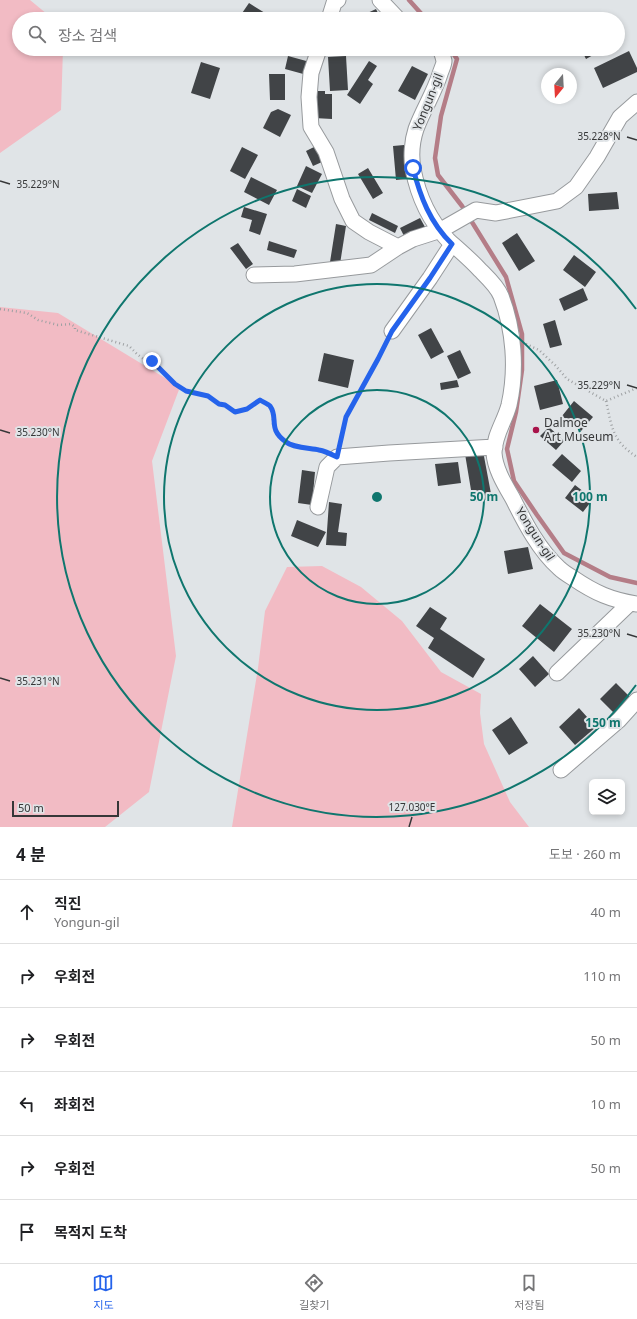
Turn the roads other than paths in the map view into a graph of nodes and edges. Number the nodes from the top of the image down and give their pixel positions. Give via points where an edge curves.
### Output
1 (338, 0) edge
2 (380, 0) edge
3 (331, 12) edge
4 (391, 12) edge
5 (316, 56) edge
6 (443, 56) edge
7 (637, 102) edge
8 (441, 230) junction
9 (452, 244) junction
10 (398, 247) junction
11 (254, 275) dead end
12 (392, 331) road end
13 (495, 447) junction
14 (318, 507) dead end
15 (634, 604) edge
16 (557, 673) dead end
17 (637, 700) edge
18 (561, 770) dead end

1 - 3 street
2 - 4 street
5 - 10 street via 311,73 309,97 312,127 326,152 342,199 353,221 368,232
6 - 8 street, Yongun-gil via 444,62 416,130 412,150 418,190 430,216
7 - 8 street via 620,117 597,158 576,188 557,201 496,213 476,210
8 - 9 street, Yongun-gil
8 - 10 street
9 - 12 street
9 - 13 street, Yongun-gil via 474,264 500,294 510,326 513,352 512,385
10 - 11 street via 371,265 295,274
13 - 14 street via 337,457 327,468
13 - 15 street, Yongun-gil via 498,470 523,519 542,549 559,569 604,596
15 - 16 street
17 - 18 street via 619,720

